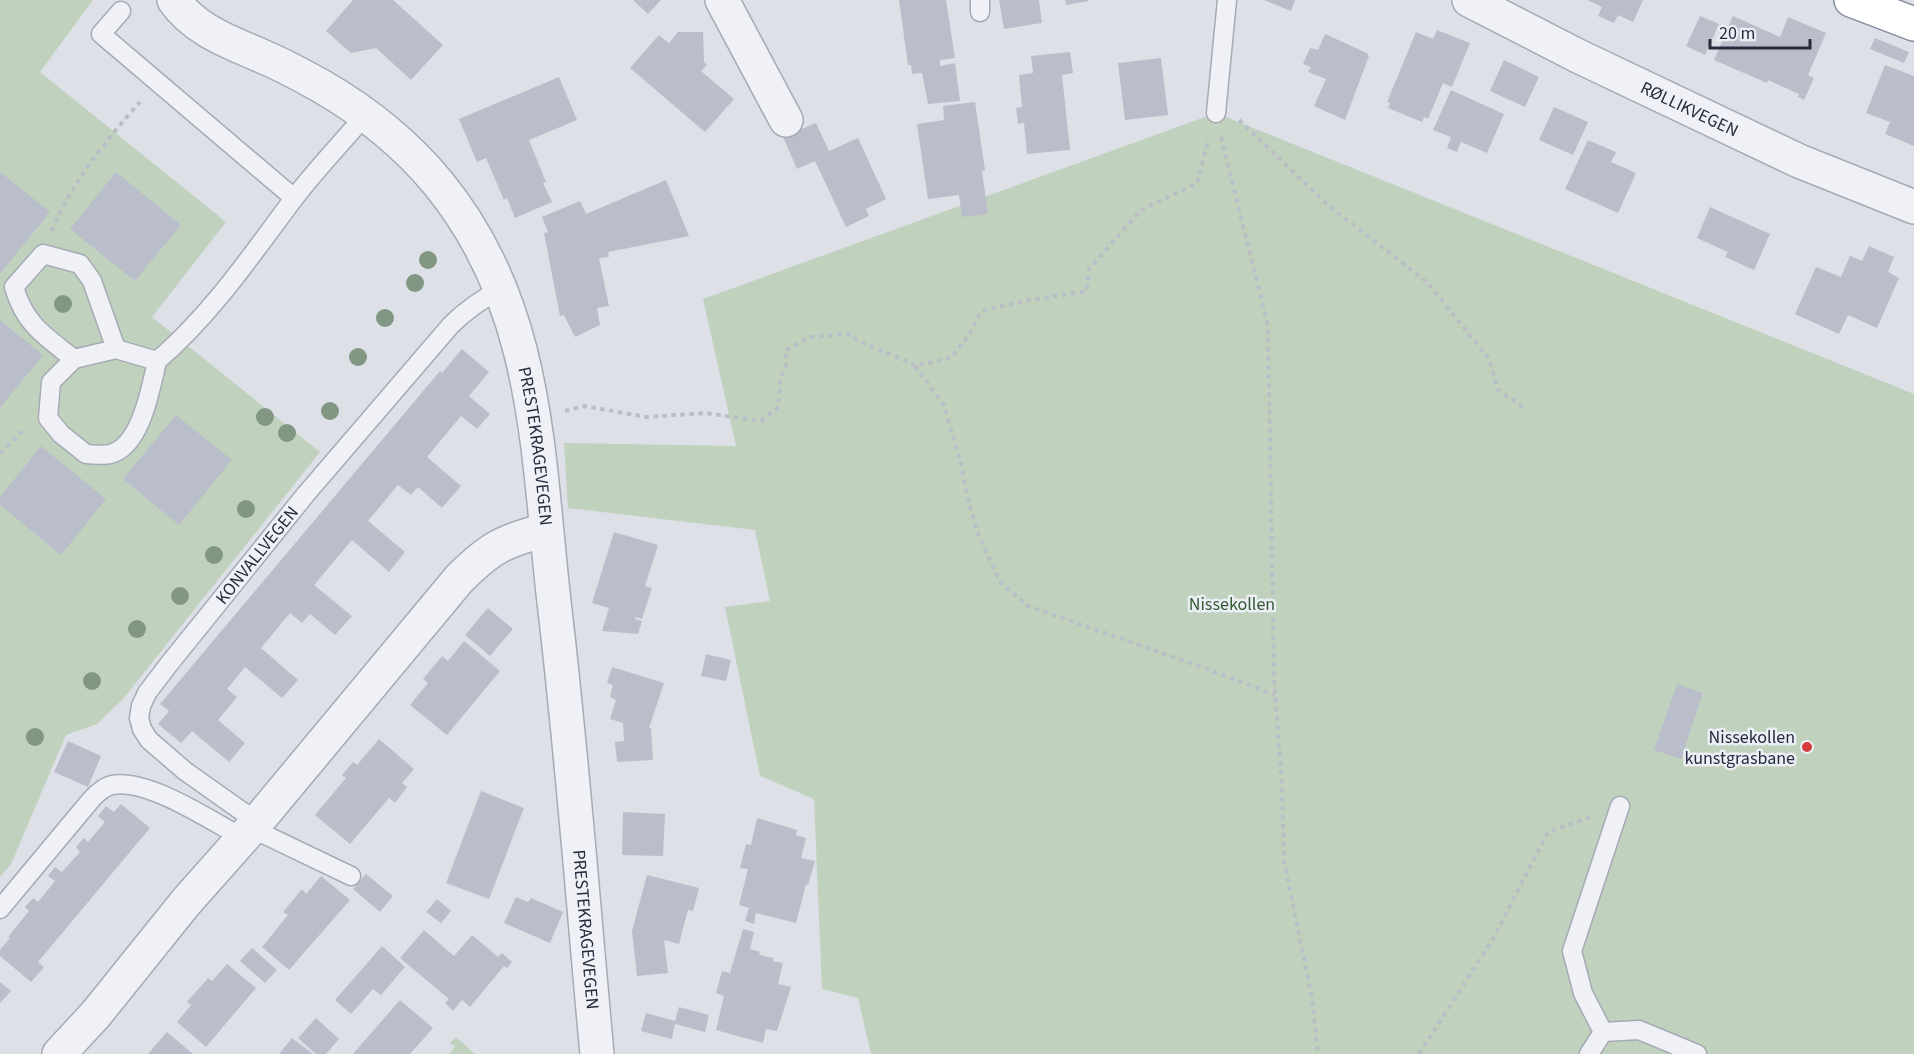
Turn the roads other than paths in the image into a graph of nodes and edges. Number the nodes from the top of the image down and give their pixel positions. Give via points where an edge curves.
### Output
1 (174, 0) edge
2 (722, 0) edge
3 (1227, 0) edge
4 (1469, 0) edge
5 (1851, 0) edge
6 (121, 11) dead end
7 (1914, 24) edge
8 (1216, 113) road end
9 (366, 114) junction
10 (786, 120) dead end
11 (294, 198) junction
12 (1914, 207) edge
13 (501, 289) junction
14 (116, 349) junction
15 (74, 359) junction
16 (157, 361) junction
17 (546, 530) junction
18 (1620, 806) road end
19 (250, 830) junction
20 (351, 876) dead end
21 (0, 909) edge
22 (1603, 1032) junction
23 (58, 1054) edge
24 (597, 1054) edge
25 (1589, 1054) edge
26 (1697, 1054) edge

1 - 9 street, PRESTEKRAGEVEGEN via 195,22 220,38 320,86
2 - 10 street
3 - 8 lane
4 - 12 street, RØLLIKVEGEN via 1799,161
5 - 7 highway
6 - 11 lane via 101,34
9 - 11 lane
9 - 13 street, PRESTEKRAGEVEGEN via 421,163 453,202
11 - 16 lane via 192,328
13 - 17 street, PRESTEKRAGEVEGEN via 514,324 536,420
13 - 19 lane, KONVALLVEGEN via 475,304 451,325 306,494 147,693 139,718 149,740
14 - 15 lane
14 - 15 lane via 92,281 80,264 43,254 14,287 19,305 33,326
14 - 16 lane
15 - 16 lane via 51,382 48,418 86,454 111,454 128,441 146,410
17 - 19 street via 496,547 459,579
17 - 24 street, PRESTEKRAGEVEGEN via 570,736
18 - 22 lane via 1572,951 1583,993
19 - 20 lane
19 - 21 lane via 154,791 110,786 90,801
19 - 23 street
22 - 25 lane
22 - 26 lane via 1639,1030

